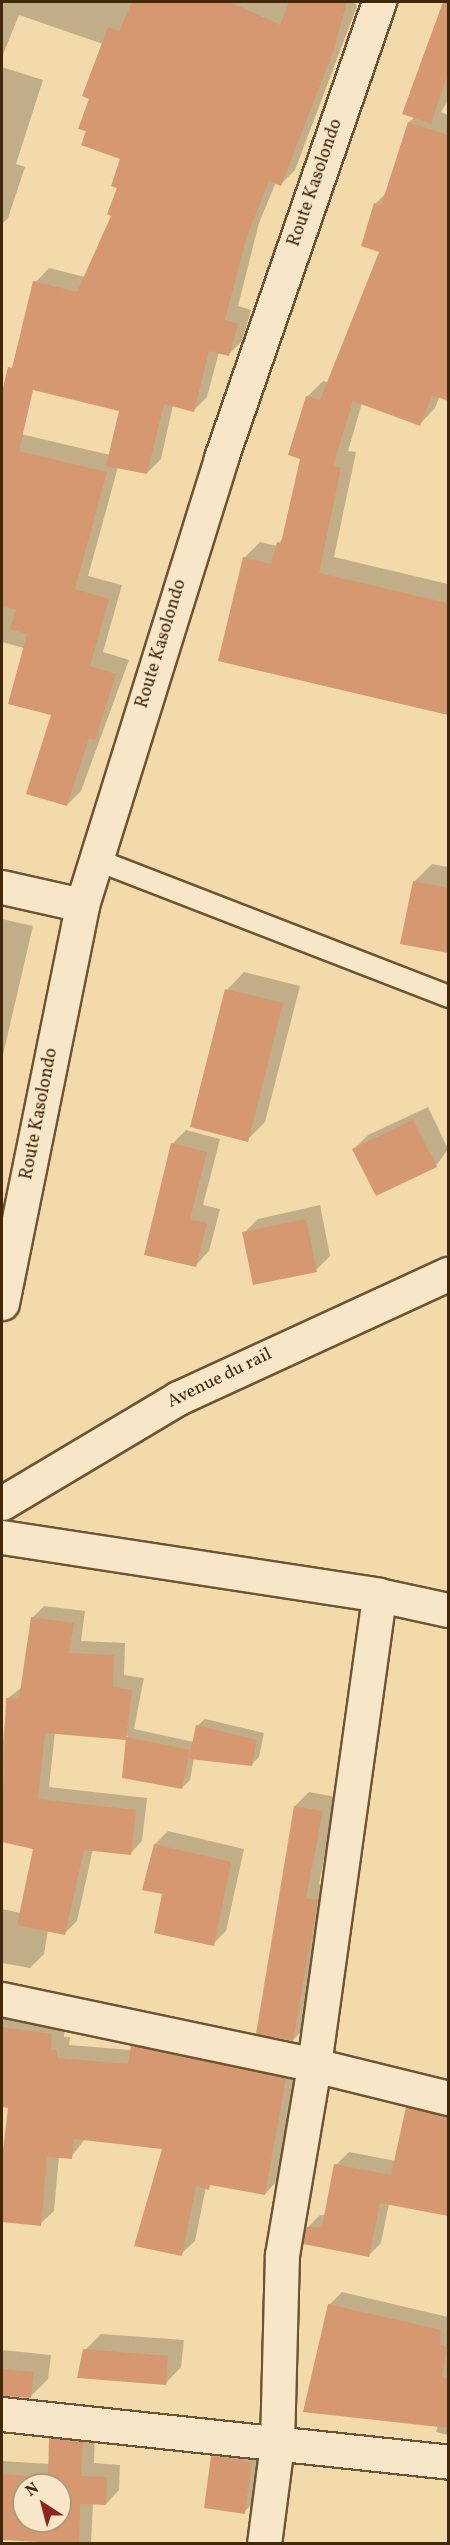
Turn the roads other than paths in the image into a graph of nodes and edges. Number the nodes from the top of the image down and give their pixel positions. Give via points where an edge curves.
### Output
1 (379, 2) edge
2 (95, 859) junction
3 (2, 886) edge
4 (82, 905) junction
5 (448, 996) edge
6 (448, 1274) edge
7 (2, 1303) edge
8 (2, 1503) edge
9 (2, 1537) edge
10 (379, 1595) junction
11 (448, 1610) edge
12 (2, 1998) edge
13 (314, 2065) junction
14 (448, 2098) edge
15 (2, 2414) edge
16 (277, 2444) junction
17 (448, 2462) edge
18 (264, 2544) edge

1 - 2 street, Route Kasolondo via 221,458
2 - 4 street, Route Kasolondo
2 - 5 lane
3 - 4 street
4 - 7 street, Route Kasolondo
6 - 8 street, Avenue du rail via 178,1398
9 - 10 street
10 - 11 street
10 - 13 street
12 - 13 street
13 - 14 street
13 - 16 street via 282,2255
15 - 16 street
16 - 17 street
16 - 18 street

